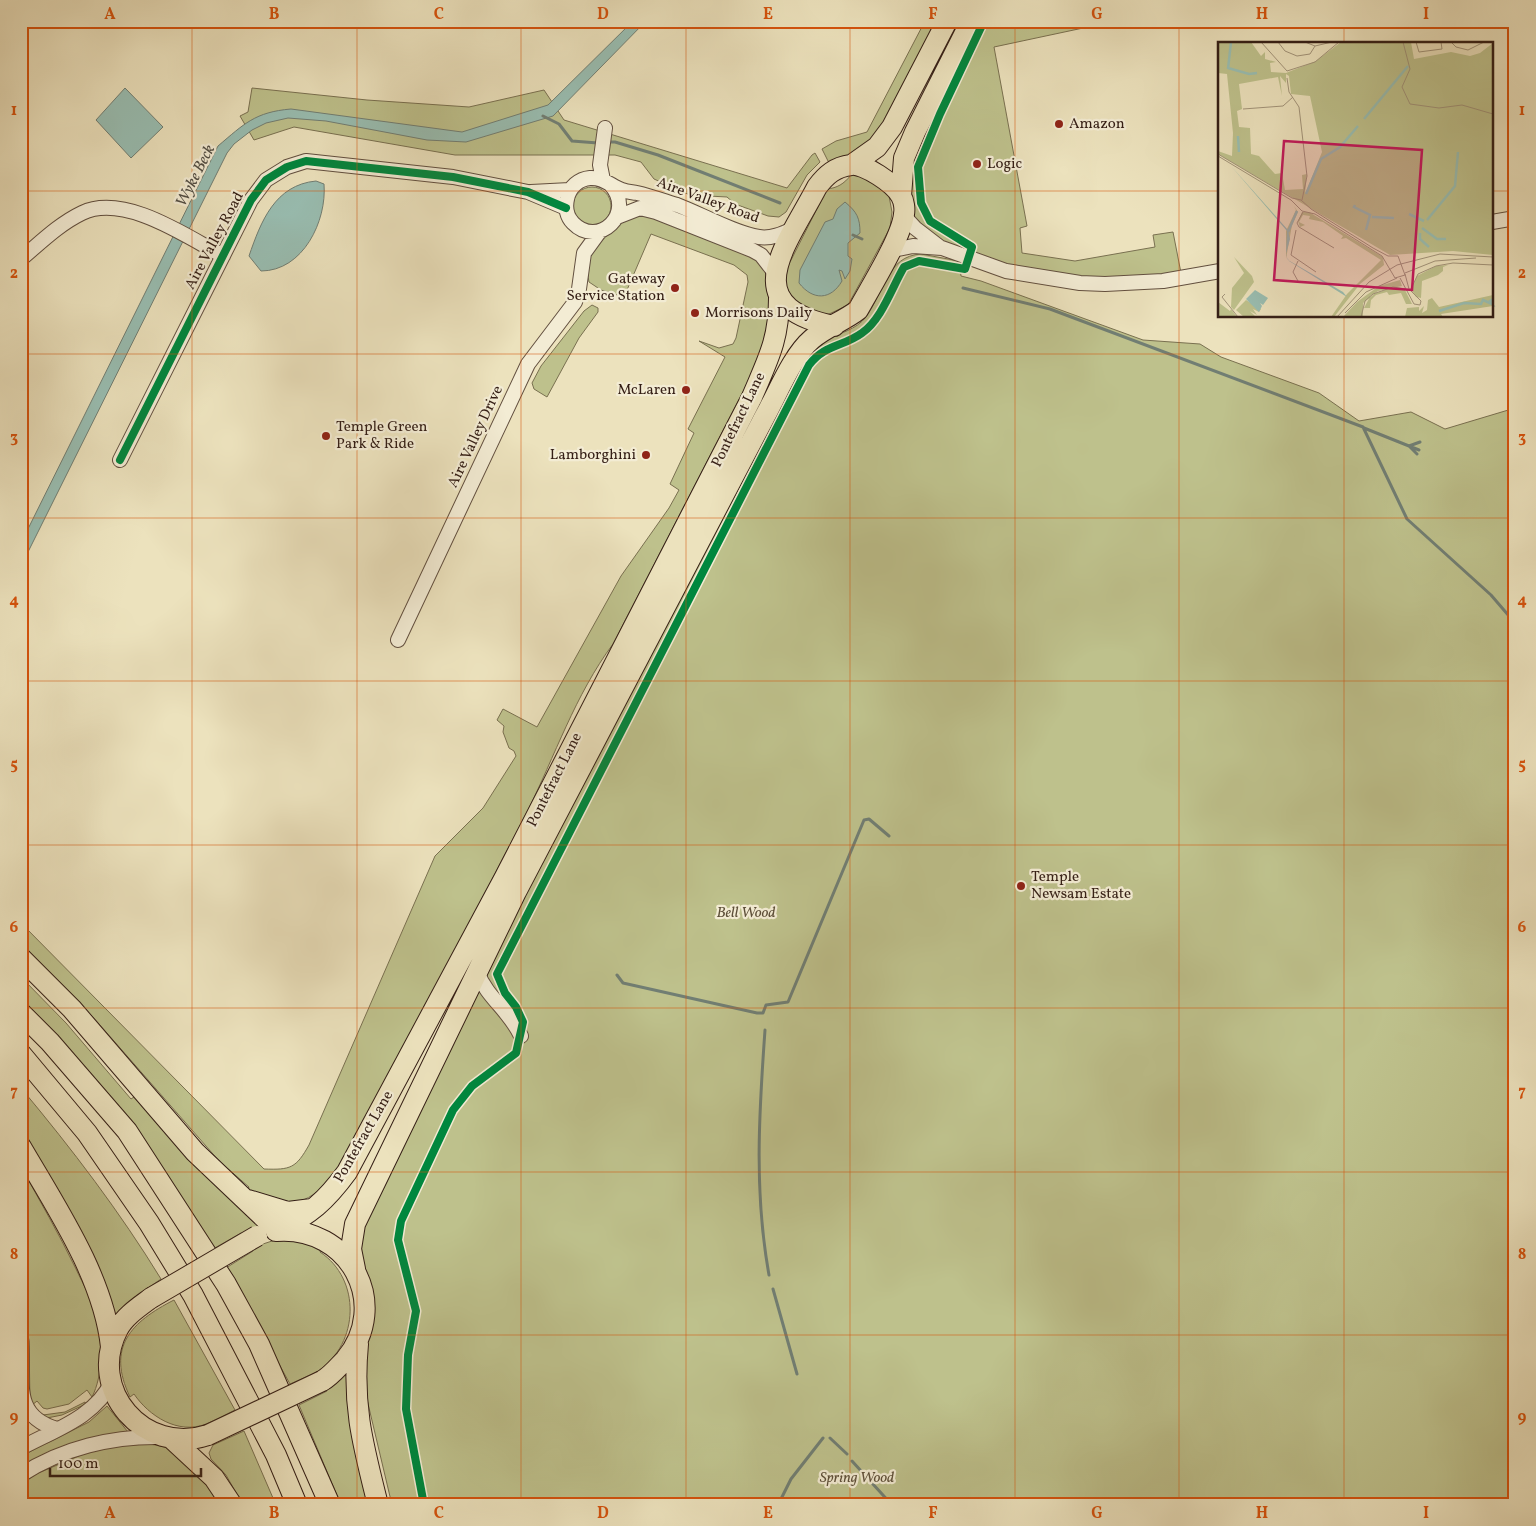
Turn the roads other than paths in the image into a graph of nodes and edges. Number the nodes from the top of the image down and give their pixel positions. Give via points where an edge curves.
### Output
1 (947, 21) edge
2 (970, 21) edge
3 (605, 128) dead end
4 (601, 150) junction
5 (853, 164) junction
6 (583, 179) junction
7 (607, 182) junction
8 (570, 190) junction
9 (528, 192) junction
10 (901, 196) junction
11 (566, 208) junction
12 (904, 216) junction
13 (617, 217) junction
14 (1515, 218) edge
15 (1494, 222) edge
16 (577, 227) junction
17 (796, 228) junction
18 (600, 231) junction
19 (942, 248) junction
20 (584, 252) junction
21 (888, 252) junction
22 (223, 256) junction
23 (21, 259) edge
24 (1218, 271) edge
25 (776, 273) junction
26 (779, 298) junction
27 (834, 326) junction
28 (120, 460) dead end
29 (398, 640) dead end
30 (27, 964) edge
31 (477, 972) junction
32 (464, 996) junction
33 (492, 1000) junction
34 (21, 1013) edge
35 (521, 1036) dead end
36 (21, 1054) edge
37 (21, 1147) edge
38 (242, 1198) junction
39 (316, 1209) junction
40 (278, 1231) junction
41 (355, 1269) junction
42 (21, 1338) edge
43 (358, 1344) junction
44 (111, 1347) junction
45 (112, 1382) junction
46 (21, 1383) edge
47 (57, 1429) junction
48 (169, 1438) junction
49 (21, 1448) edge
50 (21, 1475) edge
51 (232, 1505) edge
52 (297, 1505) edge
53 (330, 1505) edge
54 (378, 1505) edge

1 - 5 highway via 892,127 877,147
2 - 10 highway via 904,158
3 - 4 street
4 - 6 street
4 - 7 street via 600,165
5 - 10 highway via 888,182
5 - 17 highway via 837,168 816,187
6 - 7 street, Aire Valley Road
6 - 8 street
7 - 13 street via 618,196 620,210
7 - 17 street, Aire Valley Road via 757,237 778,235
8 - 9 street, Aire Valley Road
8 - 11 street
9 - 11 street, Aire Valley Road
9 - 22 street, Aire Valley Road via 453,177 306,161 286,167 266,180 251,200
10 - 12 highway
11 - 16 street
12 - 19 street
12 - 21 highway
13 - 18 street, Aire Valley Road
13 - 25 street, Aire Valley Road via 640,208 656,212 752,250 761,255
14 - 15 street
16 - 18 street
16 - 20 street, Aire Valley Drive
17 - 25 highway via 779,260
18 - 20 street, Aire Valley Drive
19 - 21 street via 914,246
19 - 24 street via 1006,271 1080,283 1163,280
20 - 29 street, Aire Valley Drive via 575,302 528,364
21 - 27 highway via 858,310
22 - 23 street via 155,220 119,208 84,212 66,221
22 - 28 street, Aire Valley Road
25 - 26 highway
26 - 27 highway via 809,321
26 - 39 highway, Pontefract Lane via 776,341 748,405 505,876 347,1172
27 - 31 highway, Pontefract Lane via 822,331 802,349
30 - 38 highway via 84,1023 195,1152
31 - 32 highway, Pontefract Lane
31 - 33 street
32 - 33 street
32 - 41 highway, Pontefract Lane via 354,1224 351,1249
33 - 35 street via 515,1023
34 - 53 highway via 127,1131 226,1284 259,1344
36 - 52 highway via 87,1133 149,1223 193,1295 276,1455
37 - 44 highway via 82,1259 102,1304
38 - 39 highway via 288,1212
38 - 40 highway
39 - 40 highway, Pontefract Lane
40 - 41 highway via 299,1232 322,1239 345,1256
40 - 44 highway, bridge via 257,1236 152,1298 118,1328
41 - 43 highway, Pontefract Lane via 364,1300
42 - 46 street
43 - 48 highway, bridge via 322,1381 208,1435 195,1439
43 - 54 highway, Pontefract Lane via 356,1409
44 - 45 highway
45 - 47 street via 102,1401
45 - 48 highway via 126,1413 136,1423
46 - 47 street via 28,1411 42,1424
47 - 49 street
48 - 50 street via 102,1442 68,1452
48 - 51 highway via 214,1478

